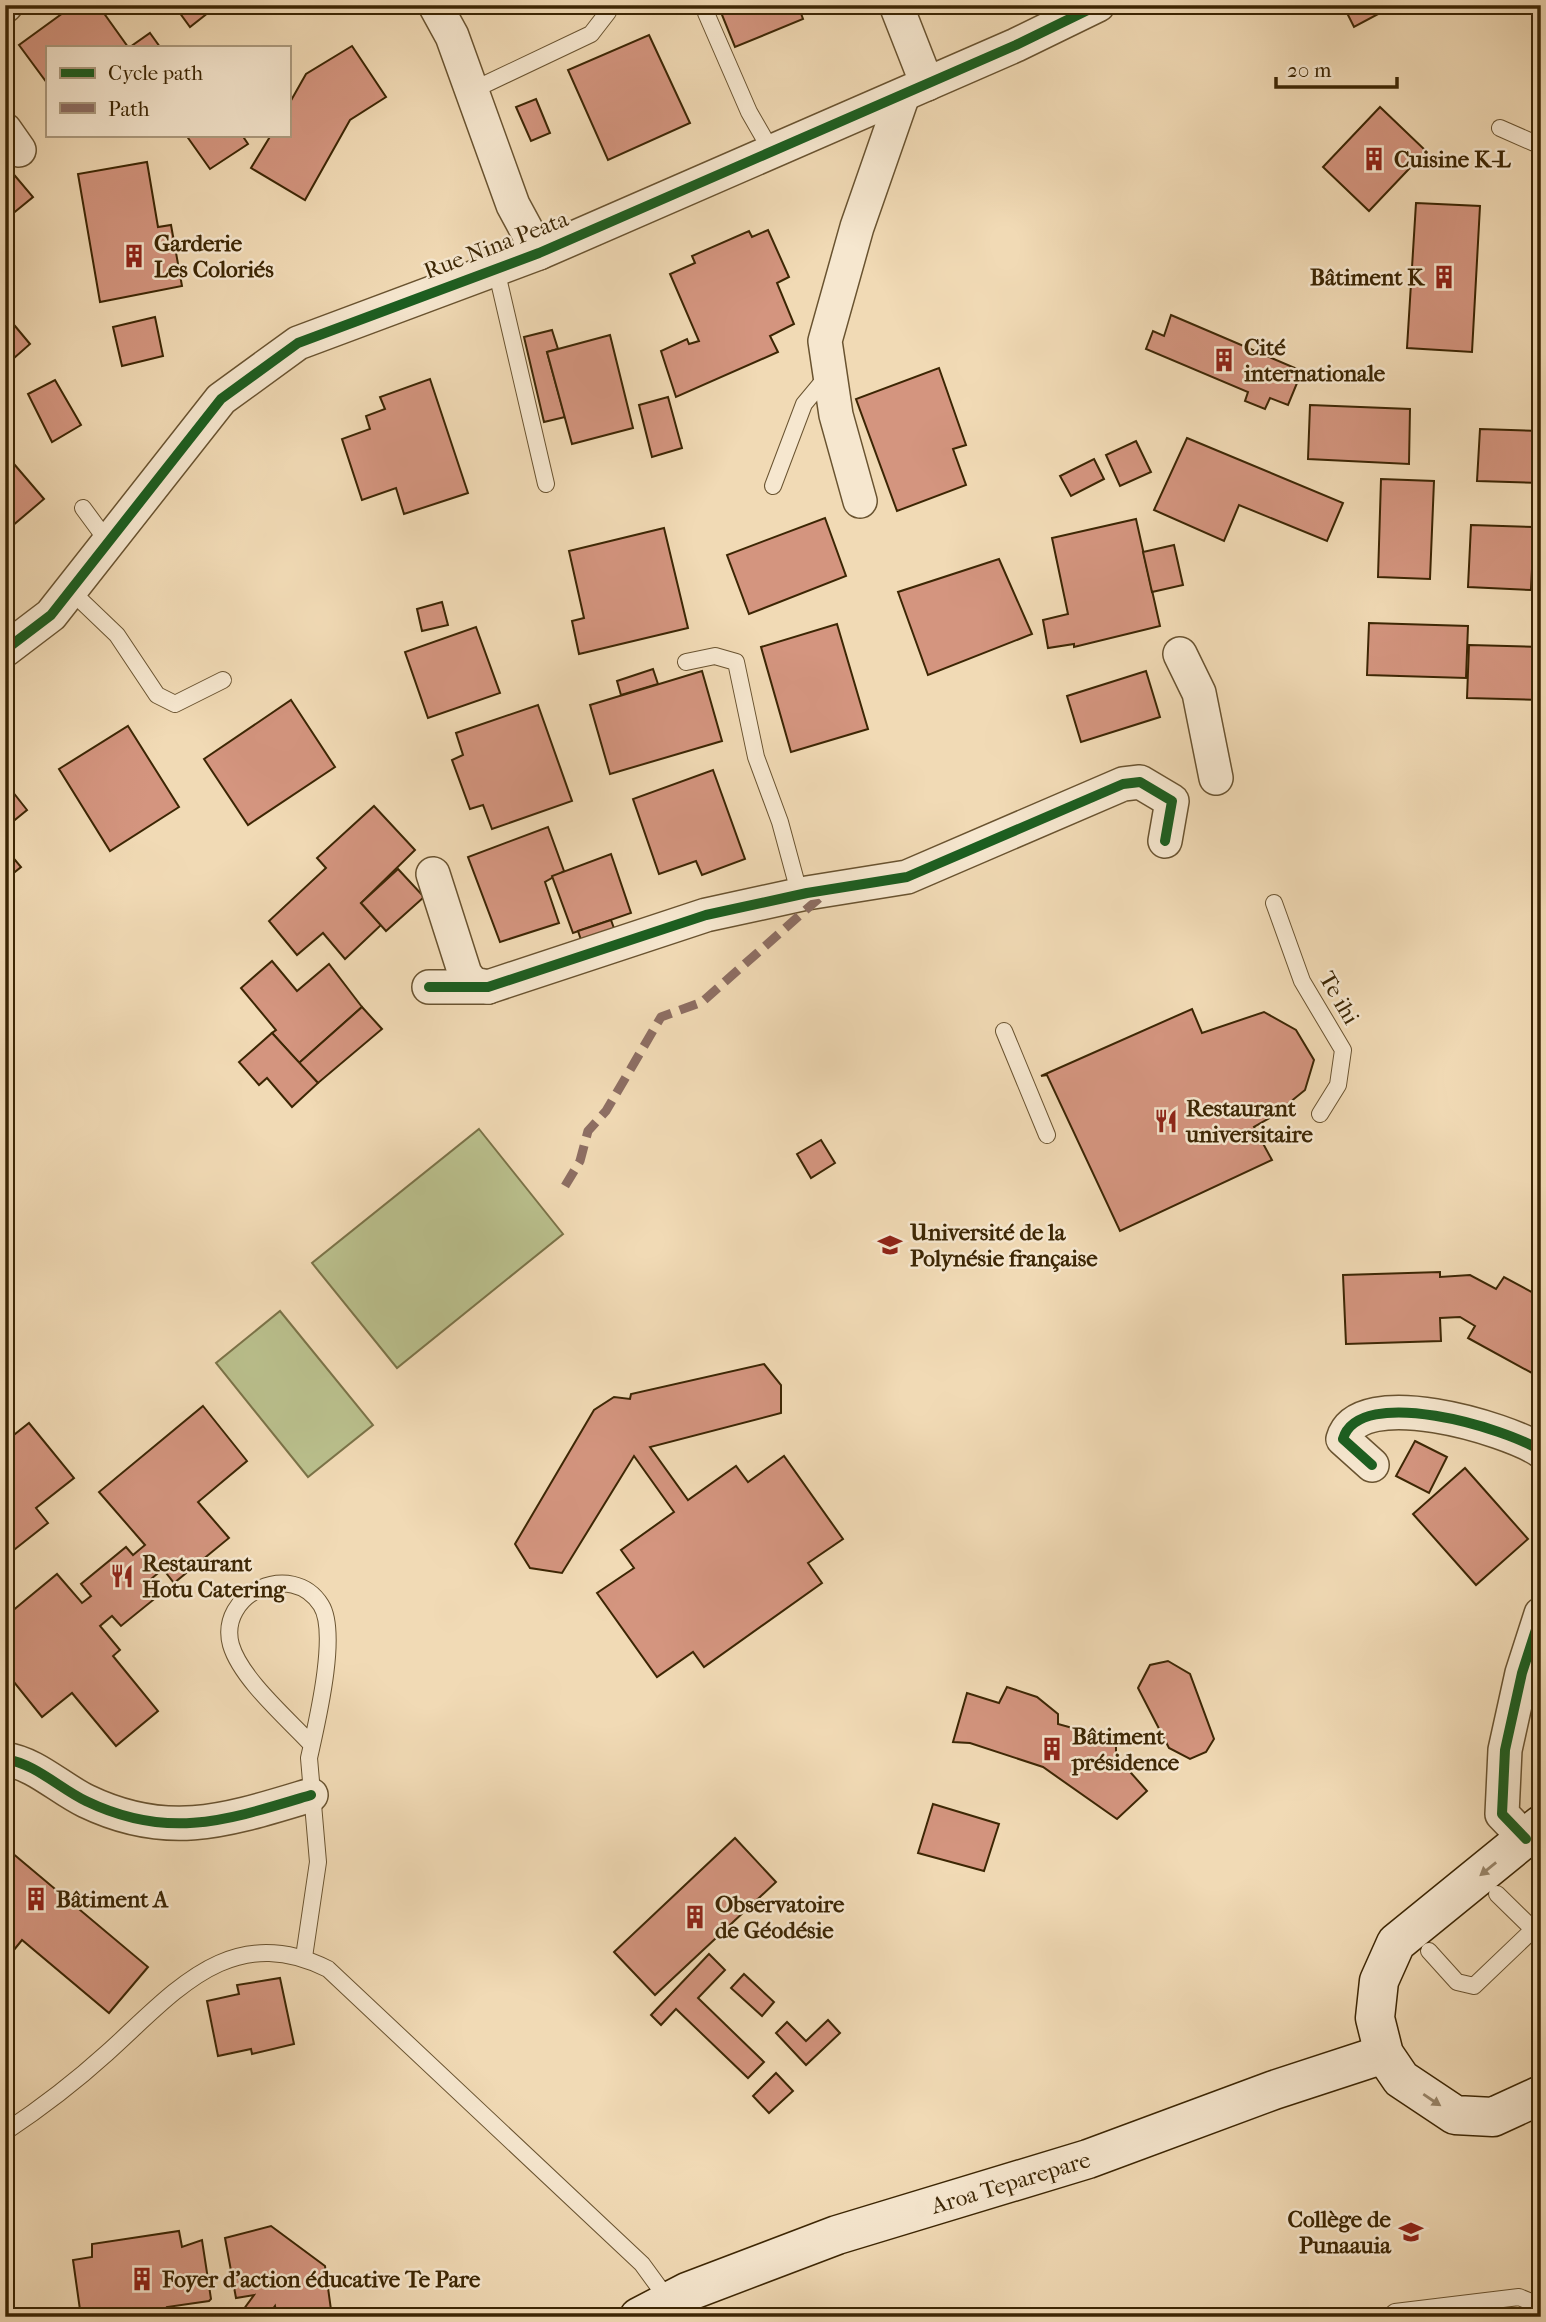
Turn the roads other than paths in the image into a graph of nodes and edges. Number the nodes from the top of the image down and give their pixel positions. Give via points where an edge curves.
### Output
1 (435, 5) edge
2 (896, 5) edge
3 (1098, 5) edge
4 (608, 12) dead end
5 (706, 13) dead end
6 (915, 90) junction
7 (471, 91) junction
8 (1500, 128) dead end
9 (1541, 146) edge
10 (772, 152) junction
11 (539, 253) junction
12 (496, 269) junction
13 (829, 374) junction
14 (546, 484) dead end
15 (772, 486) dead end
16 (860, 501) dead end
17 (83, 508) dead end
18 (108, 542) junction
19 (70, 590) junction
20 (5, 650) edge
21 (1180, 654) dead end
22 (686, 662) dead end
23 (223, 680) dead end
24 (1216, 778) dead end
25 (1165, 841) dead end
26 (433, 874) dead end
27 (807, 893) junction
28 (1274, 903) dead end
29 (429, 987) dead end
30 (488, 987) junction
31 (1004, 1031) dead end
32 (1320, 1114) dead end
33 (1047, 1135) dead end
34 (1541, 1451) edge
35 (1372, 1465) dead end
36 (1541, 1615) edge
37 (312, 1745) junction
38 (5, 1759) edge
39 (311, 1796) junction
40 (1533, 1832) edge
41 (1497, 1894) dead end
42 (1538, 1929) edge
43 (1429, 1951) dead end
44 (304, 1957) junction
45 (1384, 2054) junction
46 (1541, 2095) edge
47 (5, 2132) edge
48 (1541, 2306) edge
49 (654, 2309) edge
50 (1389, 2317) edge

1 - 7 street via 452,36
2 - 6 street
3 - 6 street, Rue Nina Peata
4 - 7 lane via 591,34
5 - 10 lane via 749,112
6 - 10 street, Rue Nina Peata
6 - 13 street via 834,301 825,341
7 - 11 street via 513,205
8 - 9 lane
10 - 11 street, Rue Nina Peata
11 - 12 street, Rue Nina Peata
12 - 14 lane
12 - 18 street, Rue Nina Peata via 298,343 220,399
13 - 15 lane via 804,404
13 - 16 street
17 - 18 lane
18 - 19 street, Rue Nina Peata
19 - 20 street, Rue Nina Peata via 51,615
19 - 23 lane via 117,635 157,695 175,704
21 - 24 street via 1199,693
22 - 27 lane via 715,656 736,662 756,757 796,881
25 - 27 street via 1172,801 1140,782 1123,784 907,877
26 - 30 street via 465,974 473,985
27 - 30 street via 706,915
28 - 32 lane, Te ihi via 1302,981 1343,1050 1338,1085
29 - 30 street
31 - 33 lane
34 - 35 street via 1463,1420 1390,1412 1360,1418 1346,1427 1343,1440
36 - 40 street via 1505,1750 1502,1814
37 - 37 lane via 328,1640 322,1605 303,1588 282,1584 257,1587 230,1620 231,1645 243,1669
37 - 39 lane
38 - 39 street via 43,1774 82,1800 121,1817 154,1824 192,1825
39 - 44 lane via 318,1862
40 -> 45 main road via 1396,1943 1379,1981 1375,2018
41 - 42 lane
42 - 43 lane via 1474,1986 1457,1982
44 - 47 lane via 271,1951 202,1970 86,2072
44 - 49 lane via 328,1969 642,2264
45 -> 46 main road via 1401,2079 1455,2115 1493,2117
45 - 49 main road, Aroa Teparepare via 1088,2159 837,2235
48 - 50 lane via 1519,2297 1395,2312

